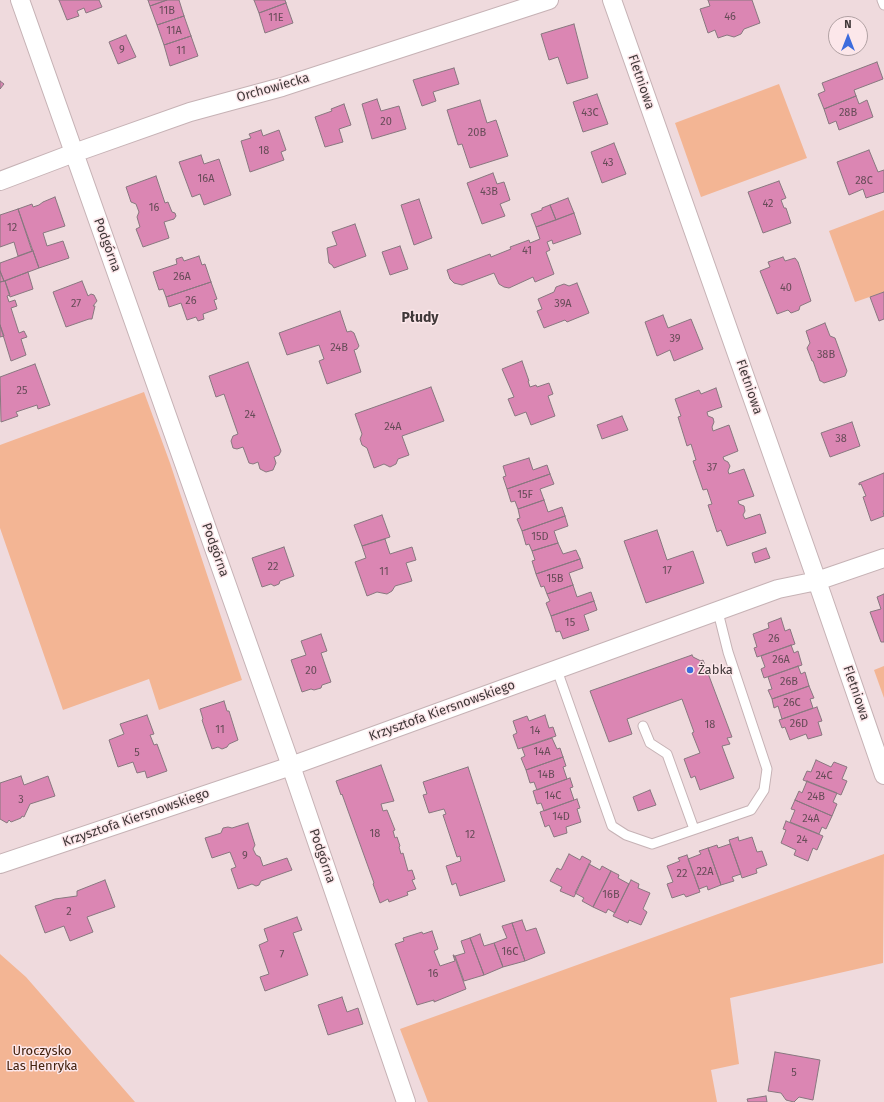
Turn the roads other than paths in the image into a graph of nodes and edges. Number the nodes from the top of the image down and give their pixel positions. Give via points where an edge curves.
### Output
1 (20, 0) edge
2 (548, 0) edge
3 (612, 0) edge
4 (882, 0) edge
5 (884, 5) edge
6 (74, 153) junction
7 (0, 181) edge
8 (884, 558) edge
9 (817, 581) junction
10 (718, 612) junction
11 (557, 670) junction
12 (643, 726) dead end
13 (292, 766) junction
14 (884, 775) edge
15 (694, 829) junction
16 (0, 864) edge
17 (406, 1102) edge

1 - 6 street, Podgórna
2 - 6 street, Orchowiecka via 282,87 190,112
3 - 9 street, Fletniowa
4 - 5 lane
6 - 7 street, Orchowiecka
6 - 13 street, Podgórna
8 - 9 street, Krzysztofa Kiersnowskiego
9 - 10 street, Krzysztofa Kiersnowskiego via 778,589
9 - 14 street, Fletniowa
10 - 11 street, Krzysztofa Kiersnowskiego
10 - 15 lane via 728,652 767,769 764,790 750,810
11 - 13 street, Krzysztofa Kiersnowskiego
11 - 15 lane via 612,826 626,835 652,844
12 - 15 lane via 650,743 667,754
13 - 16 street, Krzysztofa Kiersnowskiego
13 - 17 street, Podgórna

